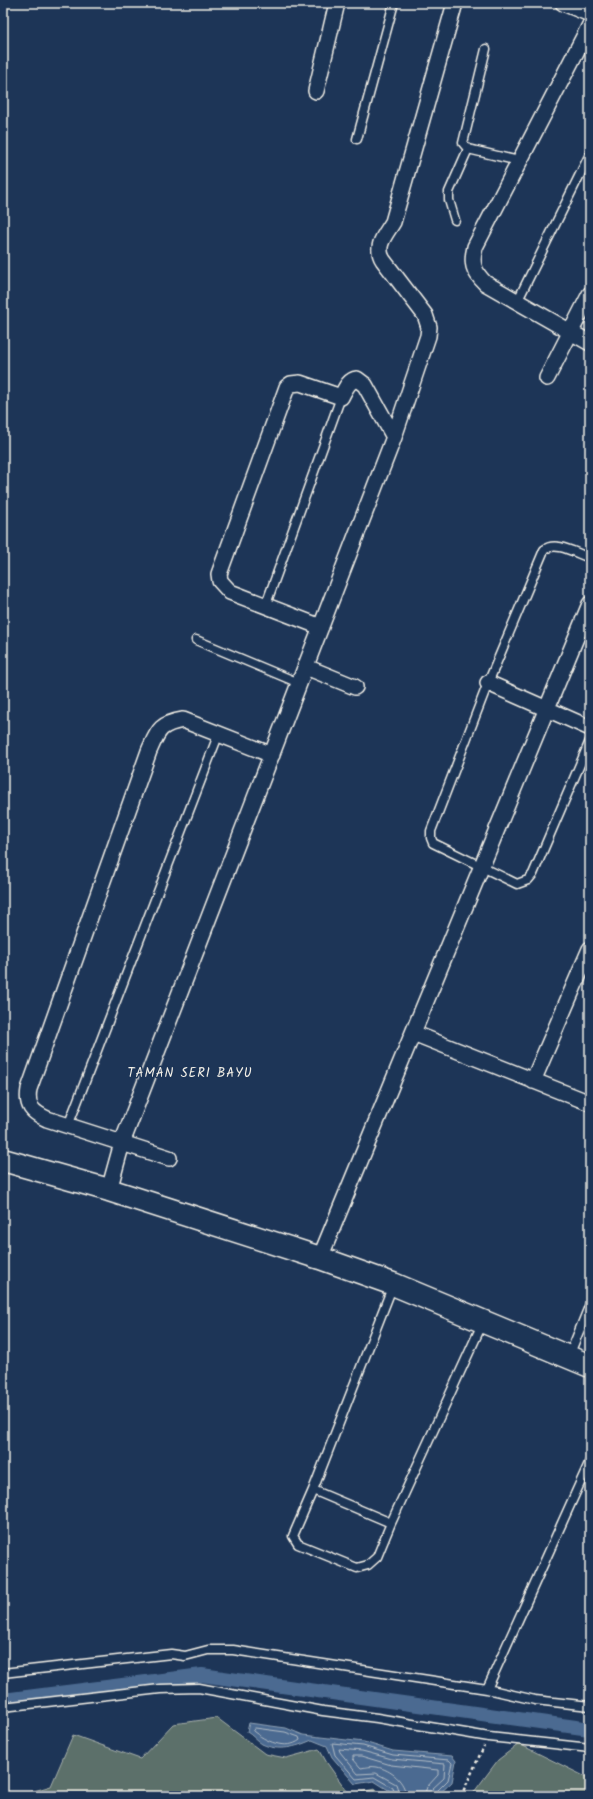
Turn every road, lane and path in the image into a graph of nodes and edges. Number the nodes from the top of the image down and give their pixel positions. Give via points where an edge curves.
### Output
1 (337, 3) edge
2 (394, 3) edge
3 (455, 3) edge
4 (563, 3) edge
5 (590, 14) edge
6 (590, 25) edge
7 (486, 49) dead end
8 (316, 91) dead end
9 (357, 139) dead end
10 (468, 149) junction
11 (590, 154) edge
12 (519, 161) junction
13 (455, 220) dead end
14 (590, 294) edge
15 (517, 302) junction
16 (571, 332) junction
17 (590, 343) edge
18 (547, 378) dead end
19 (341, 397) junction
20 (394, 437) junction
21 (590, 558) edge
22 (590, 604) edge
23 (265, 607) junction
24 (321, 627) junction
25 (196, 640) dead end
26 (306, 667) junction
27 (299, 683) junction
28 (488, 683) junction
29 (355, 687) dead end
30 (547, 708) junction
31 (590, 728) edge
32 (219, 733) junction
33 (590, 741) edge
34 (272, 755) junction
35 (482, 867) junction
36 (590, 949) edge
37 (413, 1032) junction
38 (533, 1081) junction
39 (590, 1103) edge
40 (68, 1126) junction
41 (122, 1143) junction
42 (169, 1158) dead end
43 (3, 1160) edge
44 (109, 1190) junction
45 (320, 1258) junction
46 (393, 1284) junction
47 (590, 1304) edge
48 (483, 1322) junction
49 (569, 1357) junction
50 (590, 1366) edge
51 (590, 1461) edge
52 (313, 1490) junction
53 (391, 1523) junction
54 (3, 1673) edge
55 (487, 1689) junction
56 (590, 1706) edge
57 (3, 1707) edge
58 (489, 1737) junction
59 (590, 1748) edge
60 (461, 1796) edge

1 - 8 street
2 - 9 lane
3 - 20 street via 393,222 379,249 380,255 425,315 429,327
4 - 5 street
6 - 12 street
7 - 10 lane via 463,143
10 - 12 lane
10 - 13 lane via 449,192
11 - 15 lane
12 - 15 street via 475,247 472,258 475,270 485,283
14 - 16 street
15 - 16 street
16 - 17 street
16 - 18 street
19 - 20 street via 354,379 362,381
19 - 23 lane
19 - 23 street via 300,383 287,387 219,574 220,581 230,592
20 - 24 street
21 - 28 lane via 558,546 549,546 544,550
22 - 30 street
23 - 24 street
24 - 26 street
25 - 27 lane
26 - 27 street
26 - 29 street
27 - 34 street
28 - 30 street
28 - 35 lane via 431,831 433,843
30 - 31 street
30 - 35 street
32 - 34 street
32 - 40 lane
32 - 40 street via 183,720 168,723 158,732 149,751 27,1098 31,1108 38,1115
33 - 35 lane via 533,874 528,880 516,884
34 - 41 street
35 - 37 street
36 - 38 street
37 - 38 street
37 - 45 street
38 - 39 street
40 - 41 street
41 - 42 street
41 - 44 street
43 - 44 street
44 - 45 street
45 - 46 street
46 - 48 street
46 - 52 lane
47 - 49 lane
48 - 49 street
48 - 53 lane
49 - 50 street
51 - 55 lane
52 - 53 lane
52 - 53 lane via 293,1536 298,1544 357,1568 368,1566 377,1557
54 - 55 lane via 170,1654 185,1656 208,1650 233,1650
55 - 56 lane via 535,1700
57 - 58 lane via 160,1689 199,1688 323,1711
58 - 59 lane
58 - 60 path

